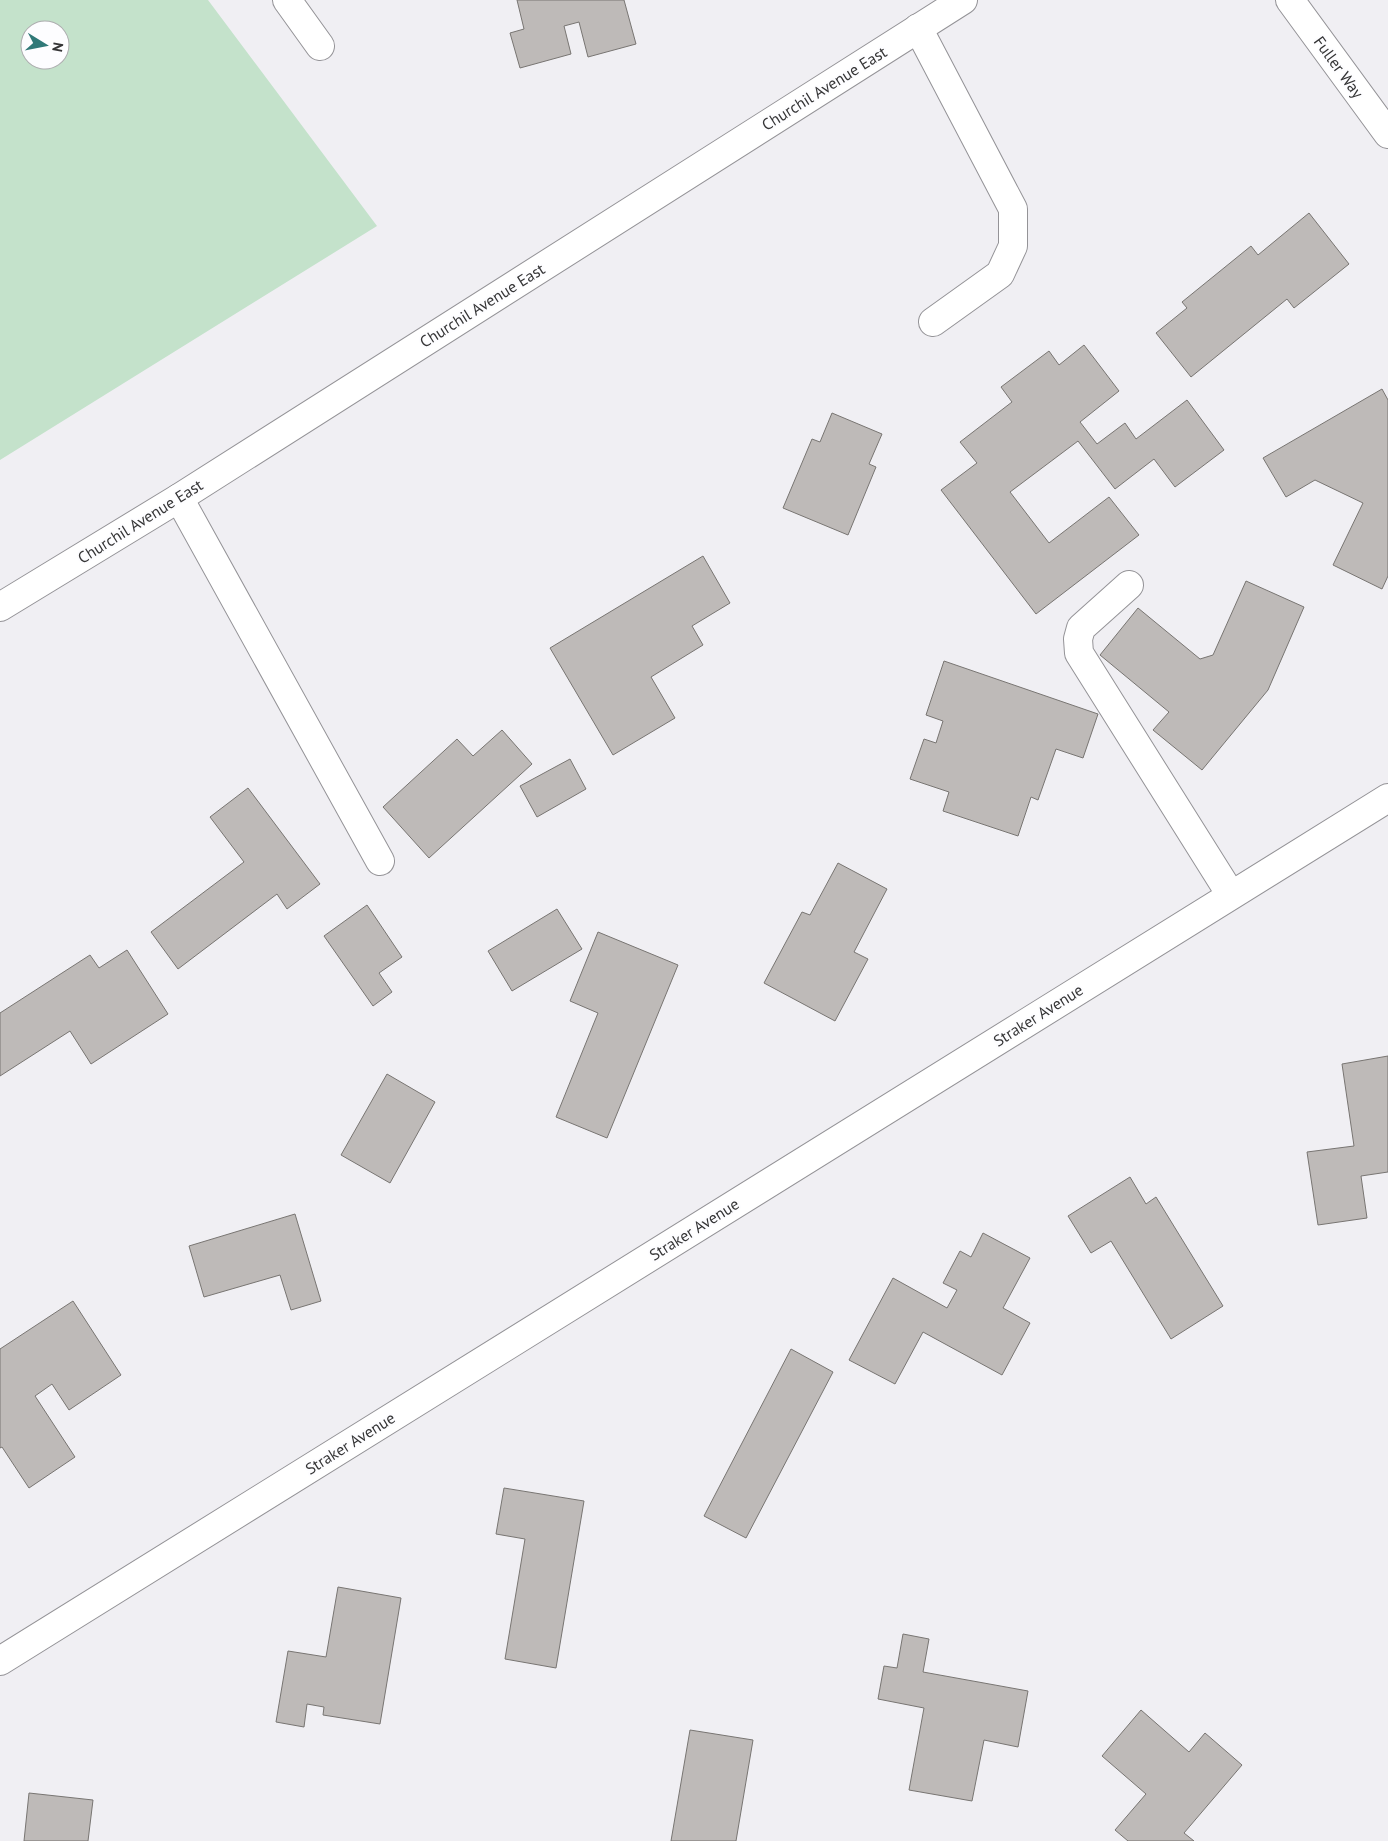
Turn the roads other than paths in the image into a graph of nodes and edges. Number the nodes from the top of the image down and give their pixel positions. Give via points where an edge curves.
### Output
1 (287, 0) edge
2 (963, 0) edge
3 (1290, 0) edge
4 (918, 28) junction
5 (320, 46) dead end
6 (1388, 134) edge
7 (933, 322) dead end
8 (179, 498) junction
9 (1129, 585) dead end
10 (0, 607) edge
11 (1388, 798) edge
12 (380, 861) dead end
13 (1231, 895) junction
14 (0, 1661) edge

1 - 5 street
2 - 4 street, Churchil Avenue East
3 - 6 street, Fuller Way
4 - 7 street via 1013,209 1012,246 1000,274
4 - 8 street, Churchil Avenue East
8 - 10 street, Churchil Avenue East
8 - 12 street
9 - 13 street via 1081,628 1079,653
11 - 13 street, Straker Avenue
13 - 14 street, Straker Avenue

